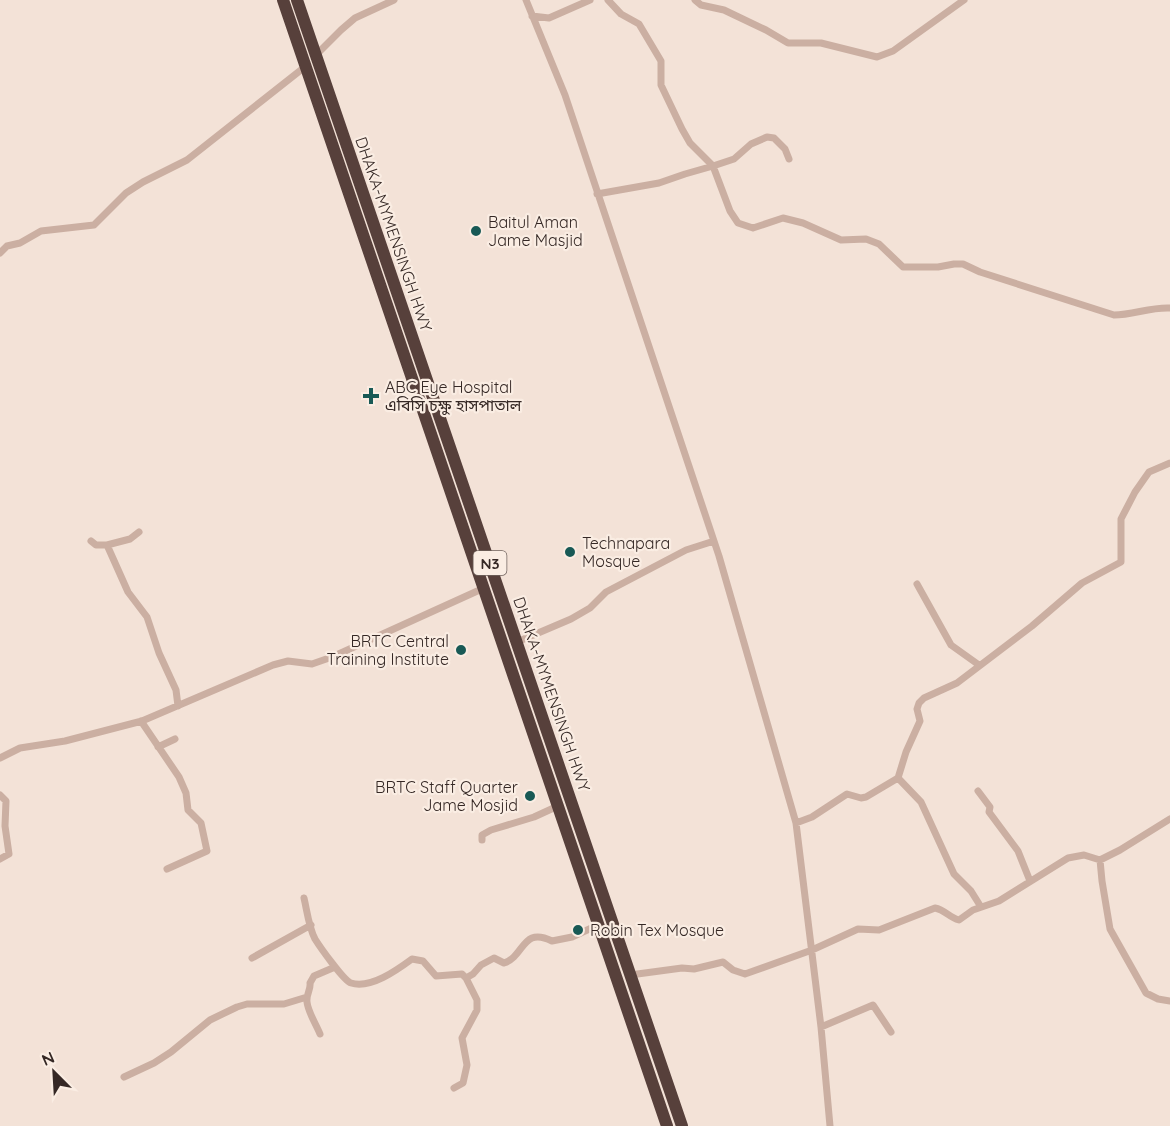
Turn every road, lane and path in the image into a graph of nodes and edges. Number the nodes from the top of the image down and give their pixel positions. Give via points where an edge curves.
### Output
1 (283, 0) edge
2 (297, 0) edge
3 (394, 0) edge
4 (526, 0) edge
5 (590, 0) edge
6 (608, 0) edge
7 (695, 0) edge
8 (964, 0) edge
9 (532, 16) junction
10 (316, 55) junction
11 (306, 66) junction
12 (789, 159) dead end
13 (713, 166) junction
14 (597, 194) junction
15 (0, 253) edge
16 (1170, 308) edge
17 (1170, 463) edge
18 (139, 532) dead end
19 (92, 541) dead end
20 (714, 541) junction
21 (107, 545) junction
22 (917, 584) dead end
23 (484, 588) junction
24 (517, 642) junction
25 (979, 665) junction
26 (178, 706) junction
27 (141, 722) junction
28 (175, 739) dead end
29 (158, 747) junction
30 (0, 758) edge
31 (898, 778) junction
32 (978, 791) dead end
33 (0, 795) edge
34 (558, 806) junction
35 (1170, 819) edge
36 (796, 824) junction
37 (482, 840) dead end
38 (0, 859) edge
39 (1100, 860) junction
40 (167, 869) dead end
41 (1030, 881) junction
42 (304, 898) dead end
43 (981, 907) junction
44 (311, 925) junction
45 (598, 925) junction
46 (812, 950) junction
47 (252, 958) dead end
48 (335, 968) junction
49 (630, 975) junction
50 (466, 978) junction
51 (307, 997) junction
52 (1170, 1001) edge
53 (821, 1028) junction
54 (891, 1032) dead end
55 (320, 1034) dead end
56 (124, 1077) dead end
57 (454, 1088) dead end
58 (667, 1126) edge
59 (682, 1126) edge
60 (830, 1126) edge

1 - 11 highway, DHAKA-MYMENSINGH HWY / N3
2 - 10 highway, DHAKA-MYMENSINGH HWY / N3
3 - 10 street via 355,18
4 - 9 street
5 - 9 street via 549,18
6 - 13 street via 621,14 639,24 661,61 661,85 682,129
7 - 8 street via 735,15 788,43 821,43 877,57 893,51
9 - 14 street via 565,95
10 - 24 highway, DHAKA-MYMENSINGH HWY / N3
11 - 15 street via 187,160 126,193 94,225 41,231
11 - 23 highway, DHAKA-MYMENSINGH HWY / N3
12 - 13 street via 785,149 774,138 767,137 751,144 734,159
13 - 14 street via 659,183
13 - 16 street via 730,211 744,226 753,228 783,218 841,240 867,239 879,244 903,267 963,264 1114,315
14 - 20 street
17 - 25 street via 1149,472 1121,519 1121,561 1082,583
18 - 21 street via 130,539
19 - 21 street via 94,545
20 - 24 street via 686,550 606,592 571,619
20 - 36 street
21 - 26 street via 128,592 147,617 176,690
22 - 25 street via 951,645
23 - 26 street via 332,657 312,664 288,661 273,665
23 - 34 highway, DHAKA-MYMENSINGH HWY / N3
24 - 49 highway, DHAKA-MYMENSINGH HWY / N3
25 - 31 street via 957,683 919,703 920,721
26 - 27 street
27 - 29 street
27 - 30 street via 20,748
28 - 29 street
29 - 40 street via 182,785 188,810 201,823 207,850
31 - 36 street via 866,797 847,794
31 - 43 street via 921,802 954,874
32 - 41 street via 1018,851
33 - 38 street via 6,801 9,854
34 - 37 street via 491,830 482,835
34 - 45 highway, DHAKA-MYMENSINGH HWY / N3
35 - 39 street
36 - 46 street
39 - 41 street via 1084,855 1068,858
39 - 52 street via 1110,928 1146,993
41 - 43 street via 999,901
42 - 44 street
43 - 46 street via 958,920 935,909 879,930 858,929
44 - 47 street
44 - 48 street via 315,939
45 - 50 street via 552,941 541,936 530,938 510,961 504,963 494,958
45 - 58 highway, DHAKA-MYMENSINGH HWY / N3
46 - 49 street via 745,974 723,962
46 - 53 street
48 - 50 street via 348,982 365,983 417,958 436,976 462,974
48 - 51 street via 312,978
49 - 59 highway, DHAKA-MYMENSINGH HWY / N3
50 - 57 street via 477,1000 477,1010 462,1038 467,1065 465,1079
51 - 55 street
51 - 56 street via 284,1004 237,1007 210,1020 154,1063
53 - 54 street via 873,1005
53 - 60 street

